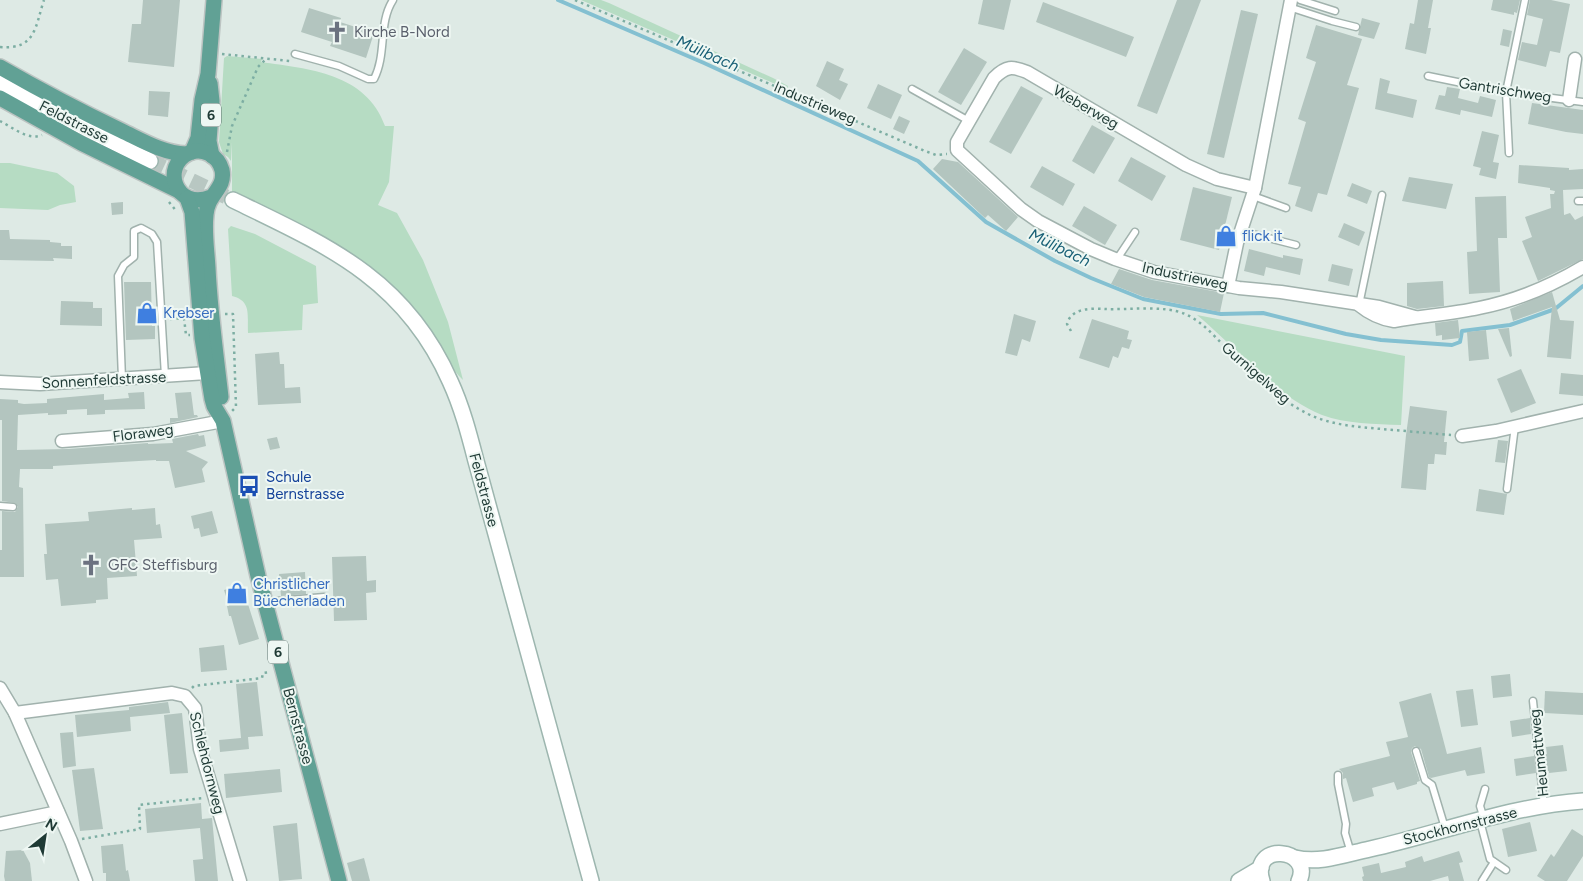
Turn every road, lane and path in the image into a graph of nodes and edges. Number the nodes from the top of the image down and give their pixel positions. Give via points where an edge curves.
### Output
1 (44, 0) edge
2 (214, 0) edge
3 (393, 0) edge
4 (575, 0) edge
5 (1526, 0) edge
6 (1293, 2) edge
7 (1335, 11) dead end
8 (1356, 27) dead end
9 (0, 47) edge
10 (222, 54) dead end
11 (294, 58) joint
12 (266, 59) junction
13 (1575, 59) dead end
14 (0, 67) edge
15 (208, 74) junction
16 (1428, 76) dead end
17 (0, 82) edge
18 (912, 89) dead end
19 (1506, 92) junction
20 (0, 98) edge
21 (1569, 100) junction
22 (1583, 102) edge
23 (0, 121) edge
24 (969, 121) junction
25 (45, 134) dead end
26 (957, 150) junction
27 (189, 153) junction
28 (1509, 153) dead end
29 (220, 156) junction
30 (150, 161) tunnel mouth
31 (1254, 192) junction
32 (183, 194) junction
33 (1382, 195) dead end
34 (211, 197) junction
35 (233, 200) tunnel mouth
36 (1286, 208) dead end
37 (1242, 231) junction
38 (1135, 232) dead end
39 (1296, 245) dead end
40 (1117, 259) junction
41 (1583, 267) edge
42 (1228, 286) junction
43 (1359, 305) junction
44 (221, 314) dead end
45 (167, 320) dead end
46 (1071, 331) dead end
47 (186, 335) dead end
48 (207, 373) junction
49 (165, 376) junction
50 (122, 380) junction
51 (0, 382) edge
52 (1583, 411) edge
53 (228, 416) junction
54 (1515, 426) junction
55 (1462, 436) joint
56 (62, 441) dead end
57 (1507, 489) dead end
58 (0, 506) edge
59 (13, 507) dead end
60 (324, 597) dead end
61 (265, 602) junction
62 (283, 670) junction
63 (0, 688) edge
64 (185, 696) junction
65 (1534, 701) dead end
66 (15, 712) junction
67 (1416, 751) dead end
68 (1338, 775) dead end
69 (1485, 789) dead end
70 (215, 797) junction
71 (1583, 801) edge
72 (1544, 806) junction
73 (58, 812) junction
74 (1482, 820) junction
75 (0, 824) edge
76 (1445, 830) junction
77 (71, 841) junction
78 (1344, 855) junction
79 (1295, 858) junction
80 (1494, 862) junction
81 (1506, 870) dead end
82 (1261, 874) edge
83 (1300, 879) edge
84 (86, 881) edge
85 (240, 881) edge
86 (339, 881) edge
87 (591, 881) edge
88 (1239, 881) edge
89 (1482, 881) edge

1 - 9 path via 36,30 30,38 12,48
2 - 15 main road, 6
3 - 11 lane via 383,35 379,71 374,79 339,66
4 - 26 path, Industrieweg via 924,151 946,155
5 - 19 lane
6 - 7 lane
6 - 8 lane via 1332,21
6 - 31 street
10 - 12 path
11 - 12 path
12 - 29 path via 258,67
13 - 21 street
14 - 27 main road via 79,111 151,145 170,152
15 - 27 main road, 6 via 198,138
15 - 29 main road, 6 via 212,100 210,141
16 - 19 lane, Gantrischweg
17 - 30 main road, Feldstrasse
18 - 24 lane
19 - 21 lane, Gantrischweg
19 - 28 lane
20 - 32 main road
21 - 22 lane, Gantrischweg
23 - 25 path via 29,136 36,138
24 - 26 street, Weberweg via 956,142
24 - 31 street, Weberweg via 994,78 1001,71 1017,68 1186,165
26 - 40 street, Industrieweg via 1038,221
27 - 29 main road
27 - 32 main road via 178,162 174,174
29 - 34 main road via 223,177 220,187
31 - 36 lane
31 - 37 street
32 - 34 main road via 200,200
32 - 48 main road, Bernstrasse / 6 via 192,212
33 - 43 lane
34 - 53 main road, 6 via 206,209 210,301
35 - 87 main road, Feldstrasse via 354,263 398,302 443,365 458,400 476,461
37 - 39 lane
37 - 42 street
38 - 40 lane
40 - 42 street, Industrieweg via 1154,272
41 - 43 street, Industrieweg via 1544,287 1494,305 1415,317
42 - 43 street, Industrieweg
44 - 53 path via 233,314 236,407
45 - 47 path via 185,318
46 - 55 path, Gurnigelweg via 1068,318 1075,312 1096,309 1174,310 1199,323 1279,396 1308,414 1337,424
48 - 49 street, Sonnenfeldstrasse
48 - 53 main road, Bernstrasse / 6 via 214,406
49 - 50 street, Sonnenfeldstrasse
49 - 50 lane via 157,242 152,234 141,228 134,231 134,257 118,276
50 - 51 street, Sonnenfeldstrasse via 40,384
52 - 54 street
53 - 56 street, Floraweg via 153,434
53 - 61 main road, Bernstrasse / 6
54 - 55 street
54 - 57 lane
58 - 59 lane
60 - 61 lane
61 - 62 main road, Bernstrasse / 6
62 - 64 path via 263,673 262,678 194,686
62 - 86 main road, Bernstrasse / 6
63 - 66 street
64 - 66 street, Schlehdornweg via 172,693
64 - 70 street, Schlehdornweg via 195,708 200,749
65 - 72 lane, Heumattweg
66 - 73 street
67 - 76 lane via 1424,780 1432,786
68 - 78 lane via 1346,824
69 - 74 lane via 1480,806
70 - 77 path via 139,805 140,829
70 - 85 street, Schlehdornweg
71 - 72 main road, Stockhornstrasse
72 - 74 main road, Stockhornstrasse
73 - 75 street
73 - 77 street
74 - 76 main road, Stockhornstrasse
74 - 80 lane via 1490,859
76 - 78 main road, Stockhornstrasse
77 - 84 street
78 - 79 main road, Stockhornstrasse via 1307,860
78 - 83 main road, Stockhornstrasse
79 - 82 main road, Stockhornstrasse via 1277,853 1266,859
79 - 83 main road via 1299,864
80 - 81 lane
80 - 89 lane
82 - 88 main road

